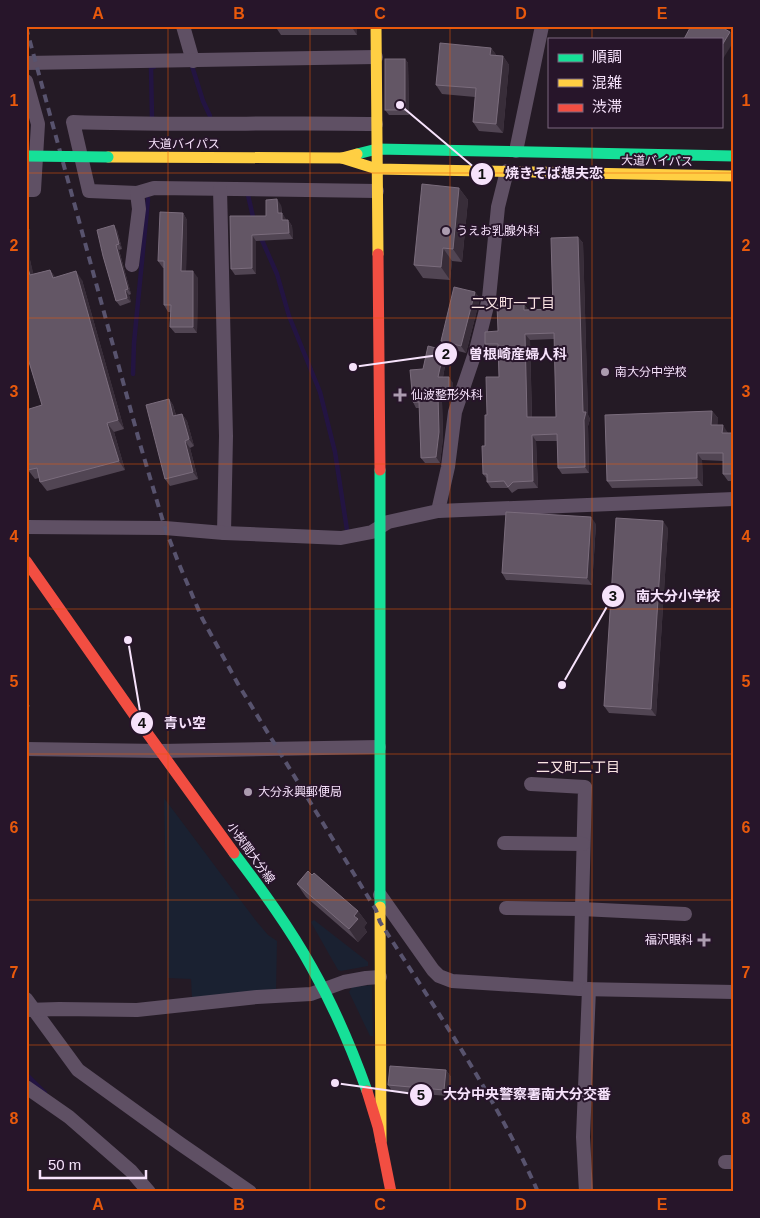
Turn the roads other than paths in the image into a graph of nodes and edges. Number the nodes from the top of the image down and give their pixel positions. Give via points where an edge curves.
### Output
1 (182, 26) edge
2 (376, 26) edge
3 (542, 26) edge
4 (376, 57) junction
5 (193, 61) junction
6 (26, 63) edge
7 (26, 81) edge
8 (32, 124) edge
9 (376, 124) junction
10 (377, 149) junction
11 (516, 151) junction
12 (26, 156) edge
13 (734, 156) edge
14 (342, 158) junction
15 (376, 169) junction
16 (507, 172) junction
17 (734, 176) edge
18 (220, 189) junction
19 (26, 190) edge
20 (377, 191) junction
21 (137, 193) junction
22 (132, 265) dead end
23 (734, 499) edge
24 (438, 511) junction
25 (26, 527) edge
26 (380, 527) junction
27 (224, 533) junction
28 (26, 561) edge
29 (379, 747) junction
30 (26, 749) edge
31 (160, 751) junction
32 (530, 784) dead end
33 (504, 843) dead end
34 (583, 844) junction
35 (380, 894) junction
36 (506, 908) dead end
37 (581, 909) junction
38 (685, 914) dead end
39 (380, 977) junction
40 (324, 988) junction
41 (584, 989) junction
42 (734, 992) edge
43 (29, 1006) edge
44 (26, 1087) edge
45 (381, 1141) junction
46 (149, 1192) edge
47 (250, 1192) edge
48 (391, 1192) edge
49 (586, 1192) edge

1 - 5 street
2 - 4 main road
3 - 11 street
4 - 5 street
4 - 9 main road
5 - 6 street
7 - 8 street
8 - 19 street via 34,190
9 - 10 main road
9 - 21 street via 73,122 90,191
10 - 11 main road, 大道バイパス
10 - 14 main road, 大道バイパス
10 - 15 main road
11 - 13 main road, 大道バイパス
12 - 14 main road, 大道バイパス, bridge
14 - 15 main road, 大道バイパス
15 - 16 main road, 大道バイパス
15 - 20 main road
16 - 17 main road, 大道バイパス
16 - 24 street via 498,207 489,298 455,412
18 - 20 street
18 - 21 street via 154,188
18 - 27 street via 226,436
20 - 26 main road
21 - 22 street via 139,208
23 - 24 street
24 - 26 street via 388,522
25 - 27 street via 165,528
26 - 27 street via 372,532 341,538
26 - 29 main road
28 - 31 main road, 小挾間大分線
29 - 31 street
29 - 35 main road
30 - 31 street
31 - 40 main road, 小挾間大分線 via 278,913
32 - 34 street via 585,787
33 - 34 street
34 - 37 street
35 - 39 main road
35 - 41 street via 439,976 452,981
36 - 37 street
37 - 38 street
37 - 41 street
39 - 40 street
39 - 45 main road
40 - 43 street via 310,994 257,996 137,1010
40 - 45 main road, 小挾間大分線 via 362,1079
41 - 42 street
41 - 49 street
43 - 47 street via 78,1070
44 - 46 street via 69,1117 131,1171
45 - 48 main road, 小挾間大分線

